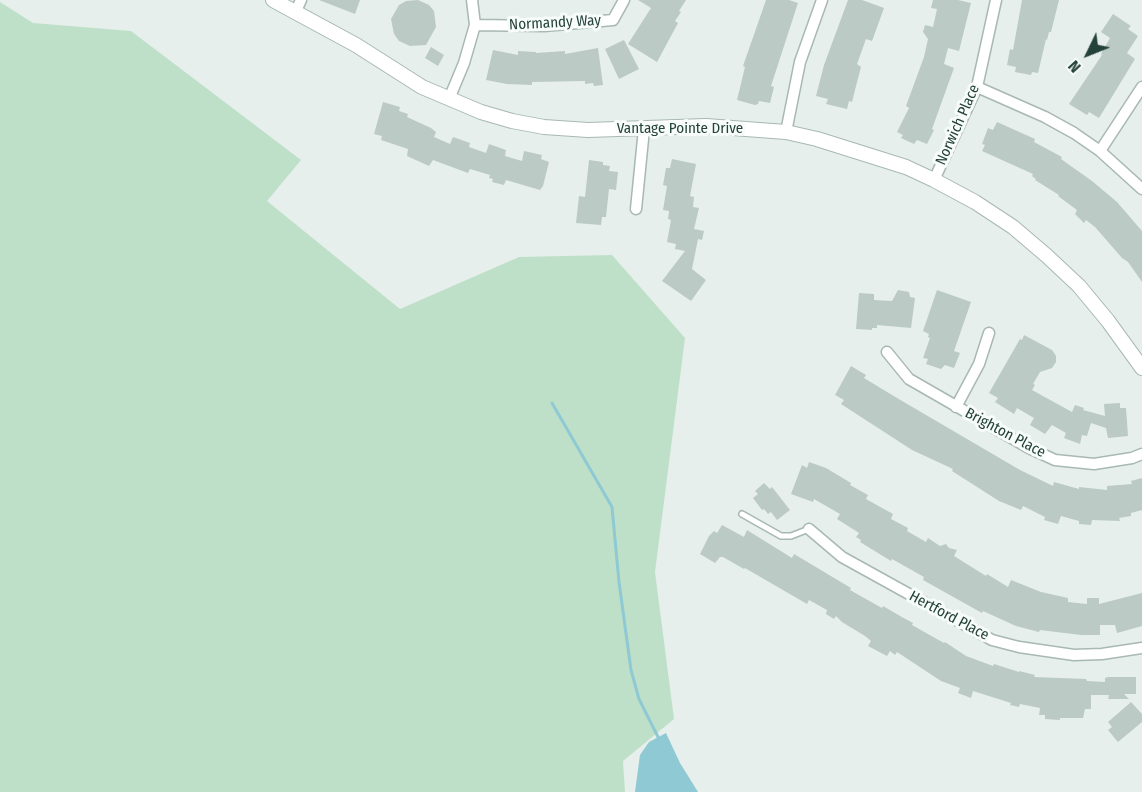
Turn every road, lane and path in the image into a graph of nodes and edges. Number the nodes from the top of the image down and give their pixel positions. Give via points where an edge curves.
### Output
1 (273, 0) edge
2 (472, 0) edge
3 (624, 0) edge
4 (822, 0) edge
5 (996, 0) edge
6 (298, 6) edge
7 (475, 25) junction
8 (977, 87) junction
9 (1142, 87) edge
10 (449, 99) junction
11 (644, 129) junction
12 (786, 132) junction
13 (1100, 151) junction
14 (934, 180) junction
15 (1142, 189) edge
16 (636, 209) dead end
17 (989, 333) dead end
18 (887, 352) dead end
19 (1142, 368) edge
20 (956, 407) junction
21 (1142, 454) edge
22 (742, 513) dead end
23 (809, 529) joint
24 (1142, 648) edge

1 - 6 street, Vantage Pointe Drive
2 - 7 street
3 - 7 street, Normandy Way via 613,20 544,26
4 - 12 street via 800,62
5 - 8 street, Norwich Place
6 - 10 street, Vantage Pointe Drive via 422,87
7 - 10 street
8 - 13 street via 1046,117
8 - 14 street, Norwich Place
9 - 13 street
10 - 11 street, Vantage Pointe Drive via 480,112 544,127
11 - 12 street, Vantage Pointe Drive via 706,126
11 - 16 street
12 - 14 street, Vantage Pointe Drive via 876,156
13 - 15 street
14 - 19 street, Vantage Pointe Drive via 975,202 1047,256 1079,286
17 - 20 street via 979,364
18 - 20 street, Brighton Place via 909,379
20 - 21 street, Brighton Place via 1055,460 1094,464
22 - 23 lane via 782,536
23 - 24 street, Hertford Place via 842,557 992,640 1074,655

